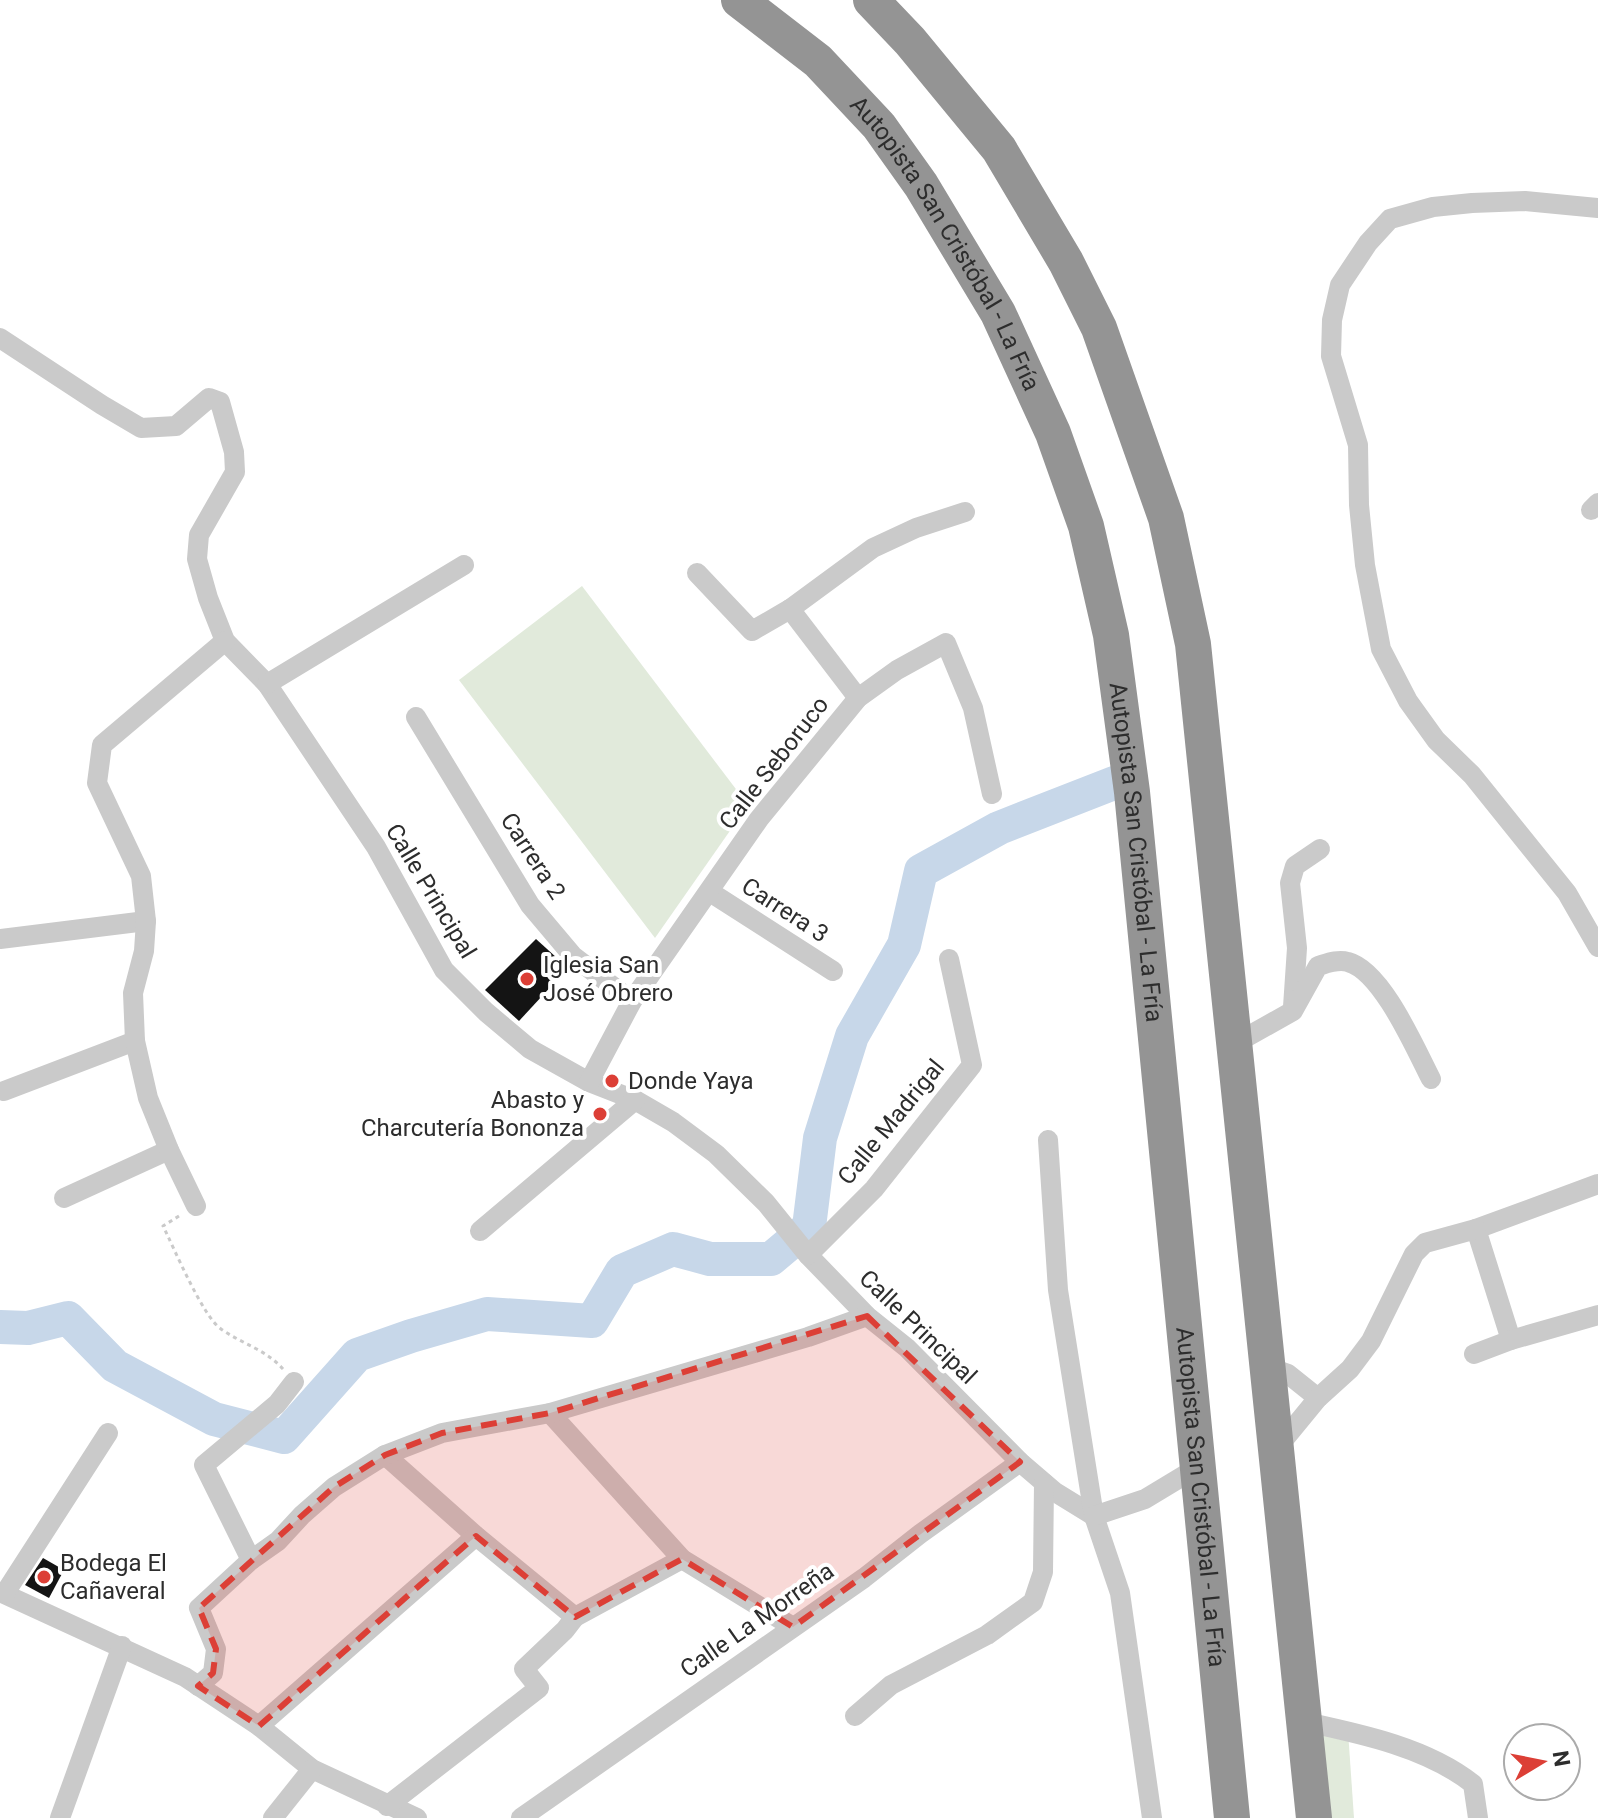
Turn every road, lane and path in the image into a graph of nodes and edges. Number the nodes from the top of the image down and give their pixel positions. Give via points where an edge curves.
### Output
1 (739, 0) edge
2 (871, 0) edge
3 (1598, 208) edge
4 (0, 338) edge
5 (965, 512) dead end
6 (464, 565) dead end
7 (697, 573) dead end
8 (790, 609) junction
9 (225, 641) junction
10 (267, 684) junction
11 (858, 698) junction
12 (416, 717) dead end
13 (992, 794) dead end
14 (1320, 849) dead end
15 (710, 892) junction
16 (146, 921) junction
17 (0, 939) edge
18 (1598, 947) edge
19 (949, 959) dead end
20 (833, 971) dead end
21 (632, 1001) junction
22 (1293, 1011) junction
23 (135, 1041) junction
24 (1236, 1043) junction
25 (1431, 1079) dead end
26 (589, 1082) junction
27 (4, 1091) dead end
28 (635, 1100) junction
29 (1048, 1140) dead end
30 (169, 1150) junction
31 (1598, 1184) edge
32 (64, 1198) dead end
33 (196, 1206) joint
34 (1476, 1229) junction
35 (480, 1231) dead end
36 (808, 1255) junction
37 (1598, 1315) edge
38 (867, 1316) junction
39 (1511, 1340) junction
40 (1474, 1354) dead end
41 (1268, 1367) junction
42 (294, 1382) joint
43 (1318, 1398) junction
44 (550, 1413) junction
45 (108, 1433) dead end
46 (1277, 1448) junction
47 (385, 1455) junction
48 (1020, 1462) junction
49 (1198, 1467) junction
50 (1044, 1483) junction
51 (1094, 1516) junction
52 (476, 1536) junction
53 (682, 1559) junction
54 (251, 1560) junction
55 (3, 1592) edge
56 (575, 1617) junction
57 (793, 1627) junction
58 (122, 1646) junction
59 (198, 1686) junction
60 (855, 1716) dead end
61 (1306, 1722) junction
62 (259, 1726) junction
63 (312, 1769) junction
64 (387, 1806) junction
65 (60, 1818) edge
66 (273, 1818) edge
67 (417, 1818) edge
68 (521, 1818) edge
69 (1152, 1818) edge
70 (1232, 1818) edge
71 (1314, 1818) edge
72 (1478, 1818) edge

1 - 49 highway, Autopista San Cristóbal - La Fría via 818,61 879,126 921,185 998,313 1053,433 1086,526 1111,635 1132,792
2 - 24 highway via 999,149 1066,262 1126,399 1166,518 1193,644
3 - 18 street via 1525,201 1472,203 1390,219 1340,285 1331,356 1358,445 1365,565 1381,649 1436,740 1472,775 1567,893
4 - 9 street, Calle Principal via 141,428 176,426 209,398 220,402 235,472 199,535 197,559
5 - 8 street via 873,548
6 - 10 street
7 - 8 street via 752,631
8 - 11 street
9 - 10 street, Calle Principal
9 - 16 street via 102,745 97,783 141,876
10 - 26 street, Calle Principal via 376,847 444,970 530,1049
11 - 13 street, Calle Seboruco via 946,643 973,708
11 - 15 street, Calle Seboruco via 759,819
12 - 21 street, Carrera 2 via 530,905 573,956
14 - 22 street via 1295,866 1290,883 1297,948
15 - 20 street, Carrera 3
15 - 21 street, Calle Seboruco
16 - 17 street
16 - 23 street via 133,993
19 - 36 street, Calle Madrigal via 972,1065 874,1189
21 - 26 street, Calle Seboruco
22 - 24 street
22 - 25 street via 1318,966 1338,960 1360,966 1387,996
23 - 27 street
23 - 30 street via 148,1098
24 - 41 highway
26 - 28 street, Calle Principal
28 - 35 street
28 - 36 street, Calle Principal via 716,1154
29 - 51 street via 1058,1290
30 - 32 street
30 - 33 street
31 - 34 street
33 - 42 path via 163,1226 187,1277 217,1327 258,1347
34 - 39 street
34 - 43 street via 1425,1243 1414,1254 1371,1341
36 - 38 street, Calle Principal
37 - 39 street
38 - 44 street
38 - 48 street, Calle Principal via 907,1348
39 - 40 street
41 - 43 street via 1288,1374
41 - 46 highway
42 - 54 street via 277,1404 204,1465
43 - 46 street
44 - 47 street via 442,1433
44 - 53 street
45 - 55 street
46 - 61 highway
47 - 52 street
47 - 54 street via 334,1487
48 - 50 street, Calle Principal
48 - 57 street, Calle La Morreña
49 - 51 street via 1145,1499
49 - 70 highway, Autopista San Cristóbal - La Fría
50 - 51 street, Calle Principal
50 - 60 street via 1043,1572 1033,1602 987,1635 891,1685
51 - 69 street via 1120,1593
52 - 56 street
52 - 62 street
53 - 56 street
53 - 57 street
54 - 59 street via 199,1608 216,1649 213,1673
55 - 58 street
56 - 64 street via 524,1669 539,1688
57 - 68 street, Calle La Morreña
58 - 59 street
58 - 65 street
59 - 62 street
61 - 71 highway
61 - 72 street via 1401,1748 1460,1774 1473,1784
62 - 63 street
63 - 64 street
63 - 66 street
64 - 67 street

